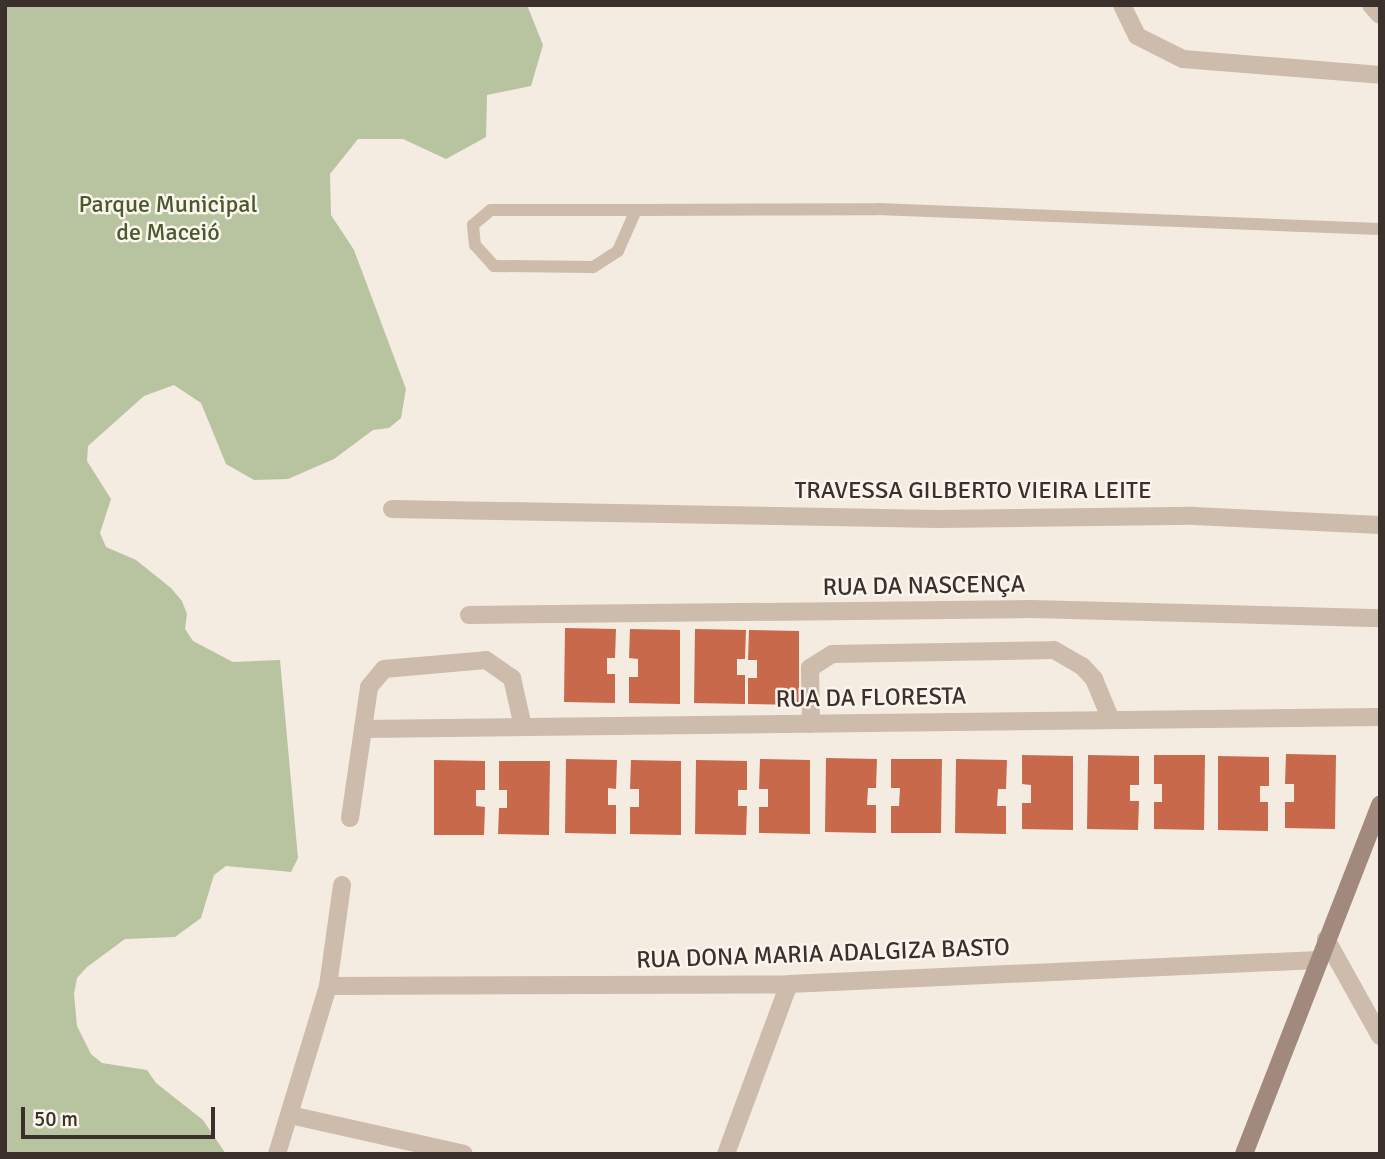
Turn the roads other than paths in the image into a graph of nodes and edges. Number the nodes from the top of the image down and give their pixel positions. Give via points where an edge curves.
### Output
1 (1122, 5) edge
2 (1371, 5) edge
3 (1380, 15) edge
4 (1380, 75) edge
5 (636, 209) junction
6 (1380, 229) edge
7 (392, 509) dead end
8 (1380, 525) edge
9 (468, 615) dead end
10 (1380, 618) edge
11 (1380, 717) edge
12 (1111, 720) junction
13 (811, 724) junction
14 (523, 727) junction
15 (363, 729) junction
16 (1380, 805) edge
17 (350, 818) dead end
18 (342, 885) dead end
19 (1326, 939) junction
20 (1318, 960) junction
21 (789, 984) junction
22 (328, 986) junction
23 (1380, 1036) edge
24 (290, 1115) junction
25 (277, 1154) edge
26 (464, 1154) edge
27 (726, 1154) edge
28 (1244, 1154) edge

1 - 4 street via 1137,36 1183,59
2 - 3 street
5 - 5 lane via 618,251 593,267 494,266 475,245 472,225 491,210
5 - 6 lane via 877,209
7 - 8 street, TRAVESSA GILBERTO VIEIRA LEITE via 938,519 1194,516
9 - 10 street, RUA DA NASCENÇA via 1031,609
11 - 12 street, RUA DA FLORESTA
12 - 13 street, RUA DA FLORESTA
12 - 13 street via 1094,679 1082,666 1054,650 1040,650 832,654 810,668
13 - 14 street, RUA DA FLORESTA
14 - 15 street, RUA DA FLORESTA
14 - 15 street via 512,678 486,660 384,669 369,687
15 - 17 street
16 - 19 street
18 - 22 street
19 - 20 street
19 - 23 street
20 - 21 street, RUA DONA MARIA ADALGIZA BASTO
20 - 28 street
21 - 22 street, RUA DONA MARIA ADALGIZA BASTO
21 - 27 street
22 - 24 street
24 - 25 street
24 - 26 street

